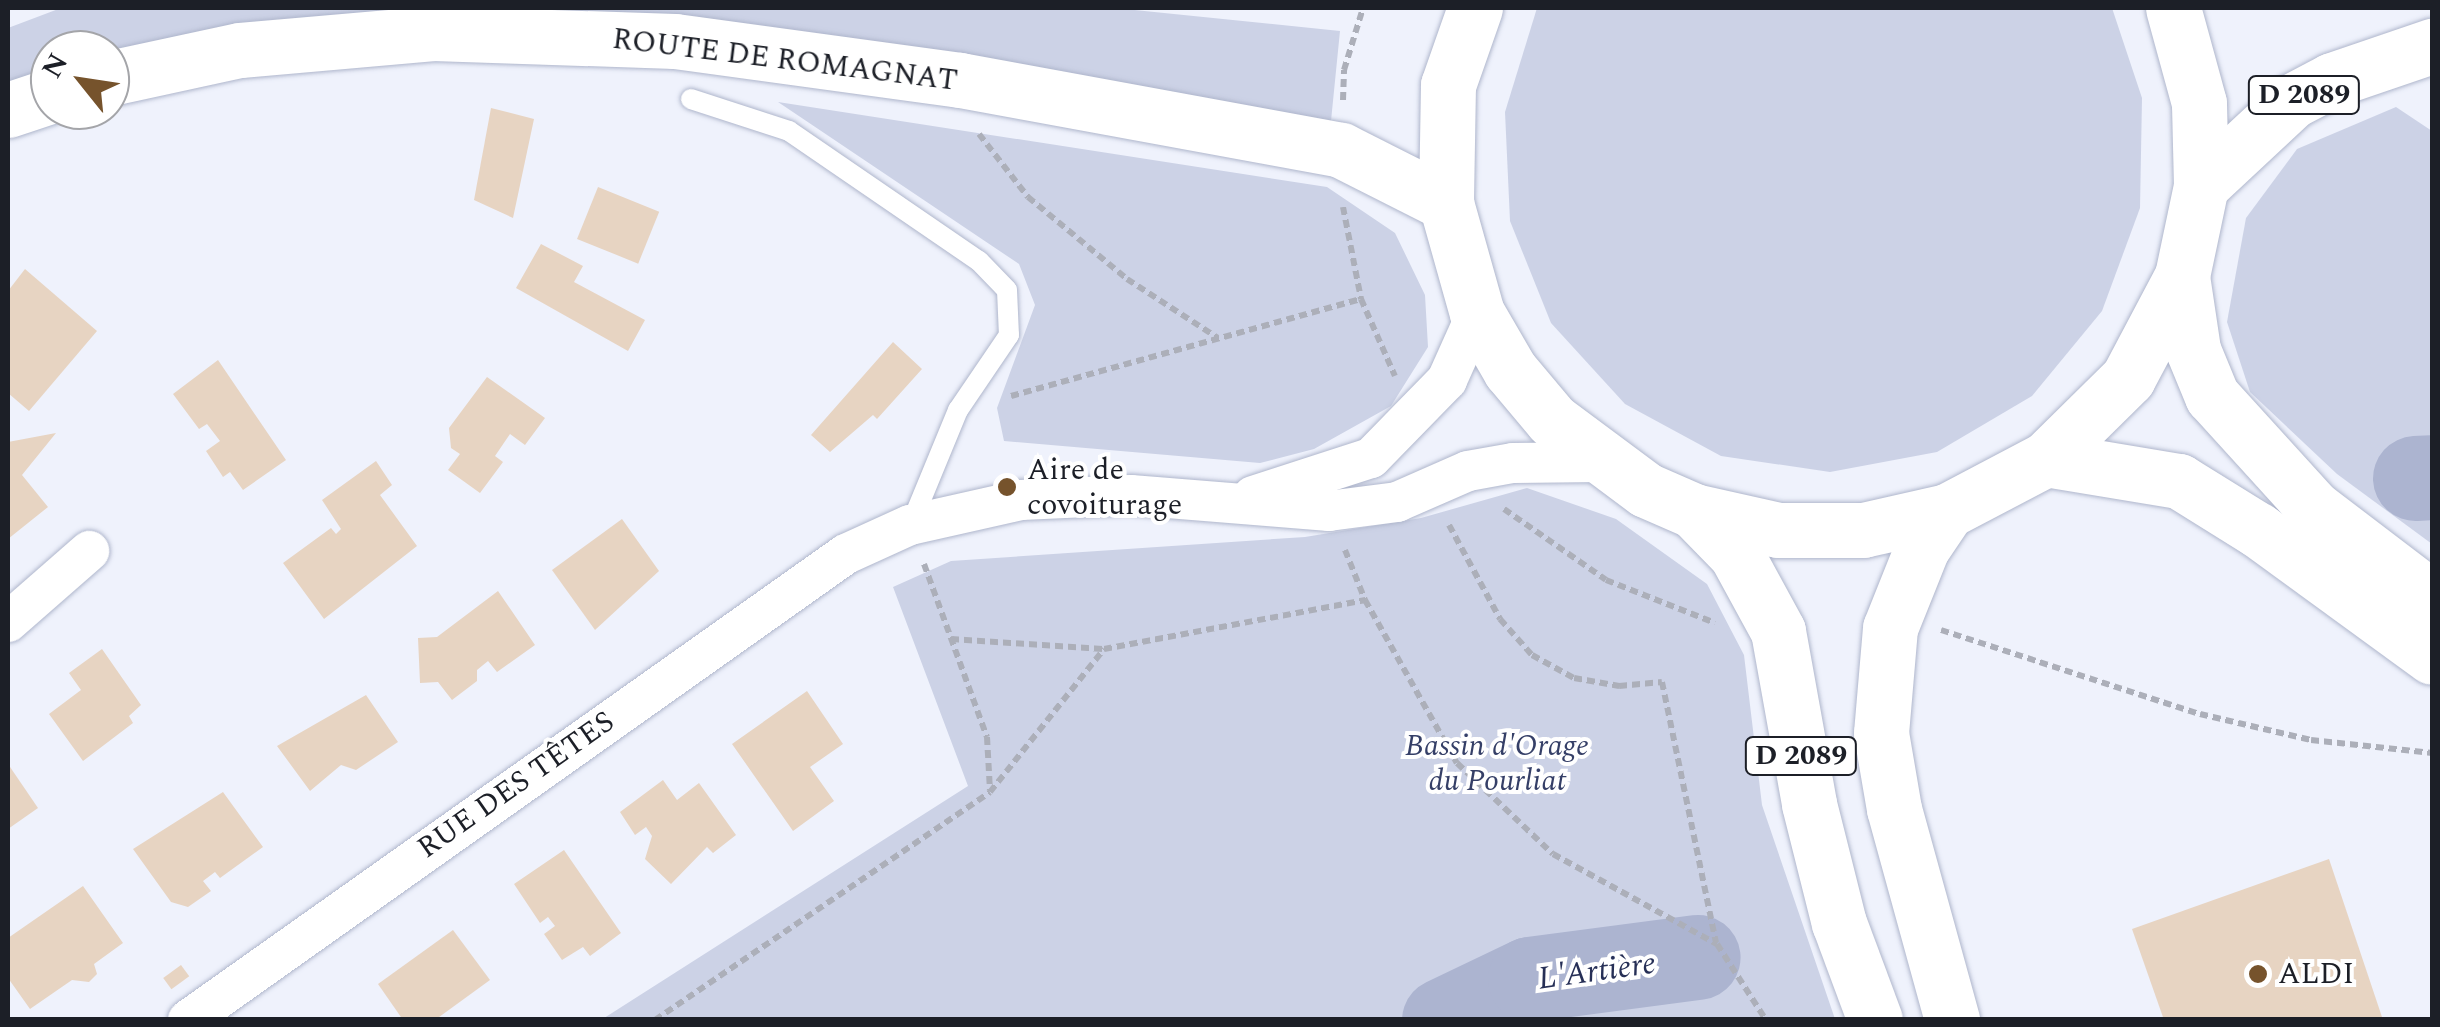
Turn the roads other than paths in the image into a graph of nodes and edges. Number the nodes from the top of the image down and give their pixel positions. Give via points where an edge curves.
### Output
1 (1475, 8) edge
2 (2173, 8) edge
3 (2432, 46) edge
4 (130, 74) edge
5 (690, 99) dead end
6 (2201, 186) junction
7 (1446, 203) junction
8 (2182, 276) junction
9 (1477, 313) junction
10 (2046, 459) junction
11 (1601, 462) junction
12 (1243, 500) junction
13 (1694, 511) junction
14 (1947, 511) junction
15 (910, 526) junction
16 (88, 551) dead end
17 (2432, 598) edge
18 (8, 622) edge
19 (2417, 644) edge
20 (188, 1020) edge
21 (1875, 1020) edge
22 (1952, 1020) edge

1 - 7 main road via 1448,85
2 - 6 main road via 2200,103
3 - 6 main road, D 2089 via 2292,101
4 - 7 main road, ROUTE DE ROMAGNAT via 240,50 433,33 675,41 960,80 1342,169
5 - 15 lane via 789,130 979,261 1006,290 1009,336 958,410
6 - 8 main road
7 - 9 main road
8 - 10 main road via 2128,378
8 - 17 main road via 2193,350 2212,396 2314,508
9 - 11 main road via 1520,382
9 - 12 street via 1447,380 1370,458
10 - 14 main road
10 - 19 main road via 2179,481
11 - 12 street, RUE DES TÊTES via 1513,463 1398,502 1329,511
11 - 13 main road
12 - 15 street, RUE DES TÊTES via 1022,500
13 - 14 main road via 1778,530 1863,530
13 - 21 main road, D 2089 via 1736,554 1778,632 1822,855
14 - 22 main road, D 2089 via 1922,548 1890,628 1881,733 1894,809
15 - 20 street, RUE DES TÊTES via 846,554
16 - 18 street

